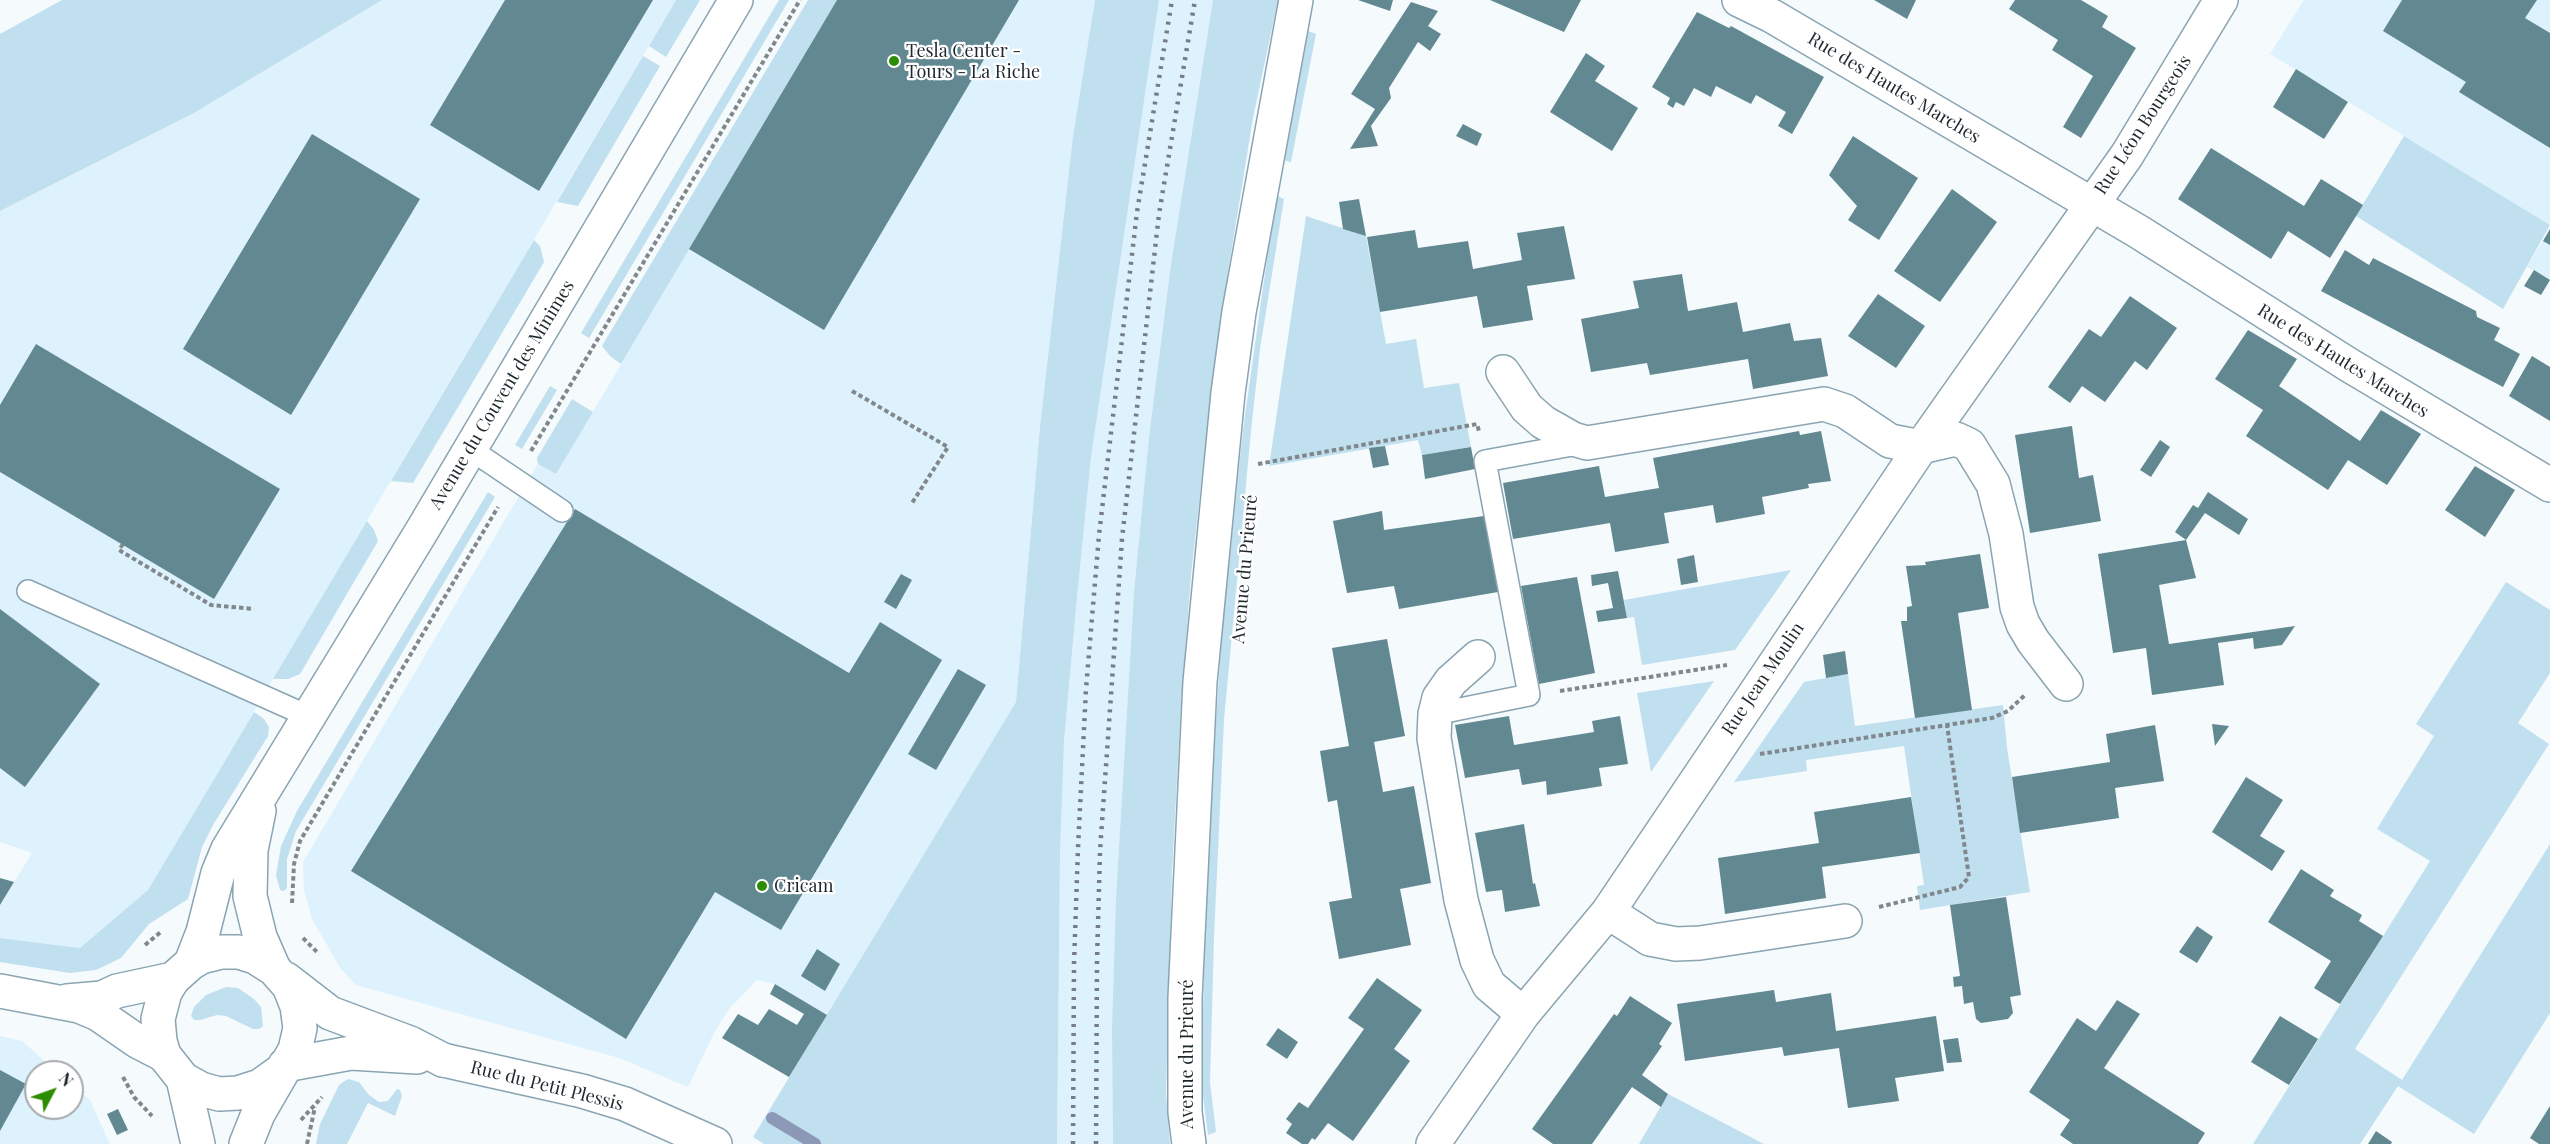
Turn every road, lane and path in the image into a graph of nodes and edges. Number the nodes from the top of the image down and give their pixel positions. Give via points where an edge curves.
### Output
1 (736, 0) edge
2 (1296, 0) edge
3 (1739, 0) edge
4 (2221, 0) edge
5 (2091, 205) junction
6 (2061, 247) joint
7 (1503, 372) dead end
8 (852, 391) dead end
9 (1587, 442) junction
10 (1921, 447) junction
11 (470, 449) junction
12 (1256, 454) dead end
13 (1485, 461) junction
14 (2550, 485) edge
15 (912, 503) dead end
16 (562, 511) dead end
17 (123, 544) dead end
18 (28, 591) dead end
19 (254, 609) dead end
20 (1478, 657) dead end
21 (1772, 666) junction
22 (2066, 684) joint
23 (1529, 695) junction
24 (1435, 714) junction
25 (309, 717) junction
26 (1947, 724) junction
27 (1707, 762) junction
28 (265, 789) junction
29 (209, 912) junction
30 (1608, 912) junction
31 (254, 913) junction
32 (1845, 921) joint
33 (321, 957) dead end
34 (275, 970) junction
35 (182, 971) junction
36 (0, 991) edge
37 (117, 991) junction
38 (57, 1001) junction
39 (1523, 1014) junction
40 (342, 1054) junction
41 (443, 1060) junction
42 (173, 1067) junction
43 (284, 1067) junction
44 (315, 1107) junction
45 (198, 1144) edge
46 (246, 1144) edge
47 (307, 1144) edge
48 (715, 1144) edge
49 (1189, 1144) edge
50 (1433, 1144) edge

1 - 11 street, Avenue du Couvent des Minimes
2 - 49 street, Avenue du Prieuré via 1239,312 1200,682 1185,998 1185,1112
3 - 5 street, Rue des Hautes Marches
4 - 5 street, Rue Léon Bourgeois via 2127,155
5 - 6 street, Rue Léon Bourgeois
5 - 14 street, Rue des Hautes Marches
6 - 10 street, Rue Jean Moulin
7 - 9 street via 1527,408 1543,422 1573,439
8 - 15 path via 948,447
9 - 10 street via 1824,404 1845,411 1890,441
9 - 13 lane
10 - 21 street, Rue Jean Moulin
10 - 22 street via 1956,439 1969,445 1980,460 1993,484 2023,624
11 - 16 lane
11 - 25 street, Avenue du Couvent des Minimes
12 - 13 path via 1254,465 1477,424
13 - 23 lane
17 - 19 path via 119,550 211,605
18 - 25 lane
20 - 24 street via 1451,681 1439,698
21 - 23 path via 1726,665
21 - 27 street, Rue Jean Moulin
22 - 26 path via 2033,687 2008,711 1992,718
23 - 24 lane
24 - 39 street via 1434,738 1471,939 1489,985
25 - 28 street, Avenue du Couvent des Minimes
26 - 27 path
26 - 32 path via 1969,877 1960,887 1885,904
27 - 30 street, Rue Jean Moulin
28 - 29 street, Avenue du Couvent des Minimes via 228,849
28 - 31 street, Avenue du Couvent des Minimes via 251,850 250,896
29 - 35 street, Avenue du Couvent des Minimes
29 - 37 path via 160,932 133,958
30 - 32 street via 1650,939 1676,944
30 - 39 street, Rue Jean Moulin
31 - 33 path via 289,927
31 - 34 street, Avenue du Couvent des Minimes via 260,938
34 - 35 street, Avenue du Couvent des Minimes via 255,957 221,952
34 - 41 street, Rue du Petit Plessis via 330,1013 410,1043
34 - 43 street, Avenue du Couvent des Minimes via 289,986 300,1028 295,1050
35 - 37 street
35 - 42 street, Avenue du Couvent des Minimes via 165,992 158,1019 159,1041
36 - 38 street
37 - 38 street via 93,1000
38 - 42 street via 98,1014
39 - 50 street, Rue Jean Moulin
40 - 41 street, Rue du Petit Plessis
40 - 43 street, Rue du Petit Plessis
40 - 44 path via 332,1082
41 - 48 street, Rue du Petit Plessis via 593,1094
42 - 43 street via 201,1089 219,1094 260,1086
42 - 45 street, Avenue du Couvent des Minimes
43 - 46 street, Avenue du Couvent des Minimes
44 - 46 path via 284,1131
44 - 47 path

